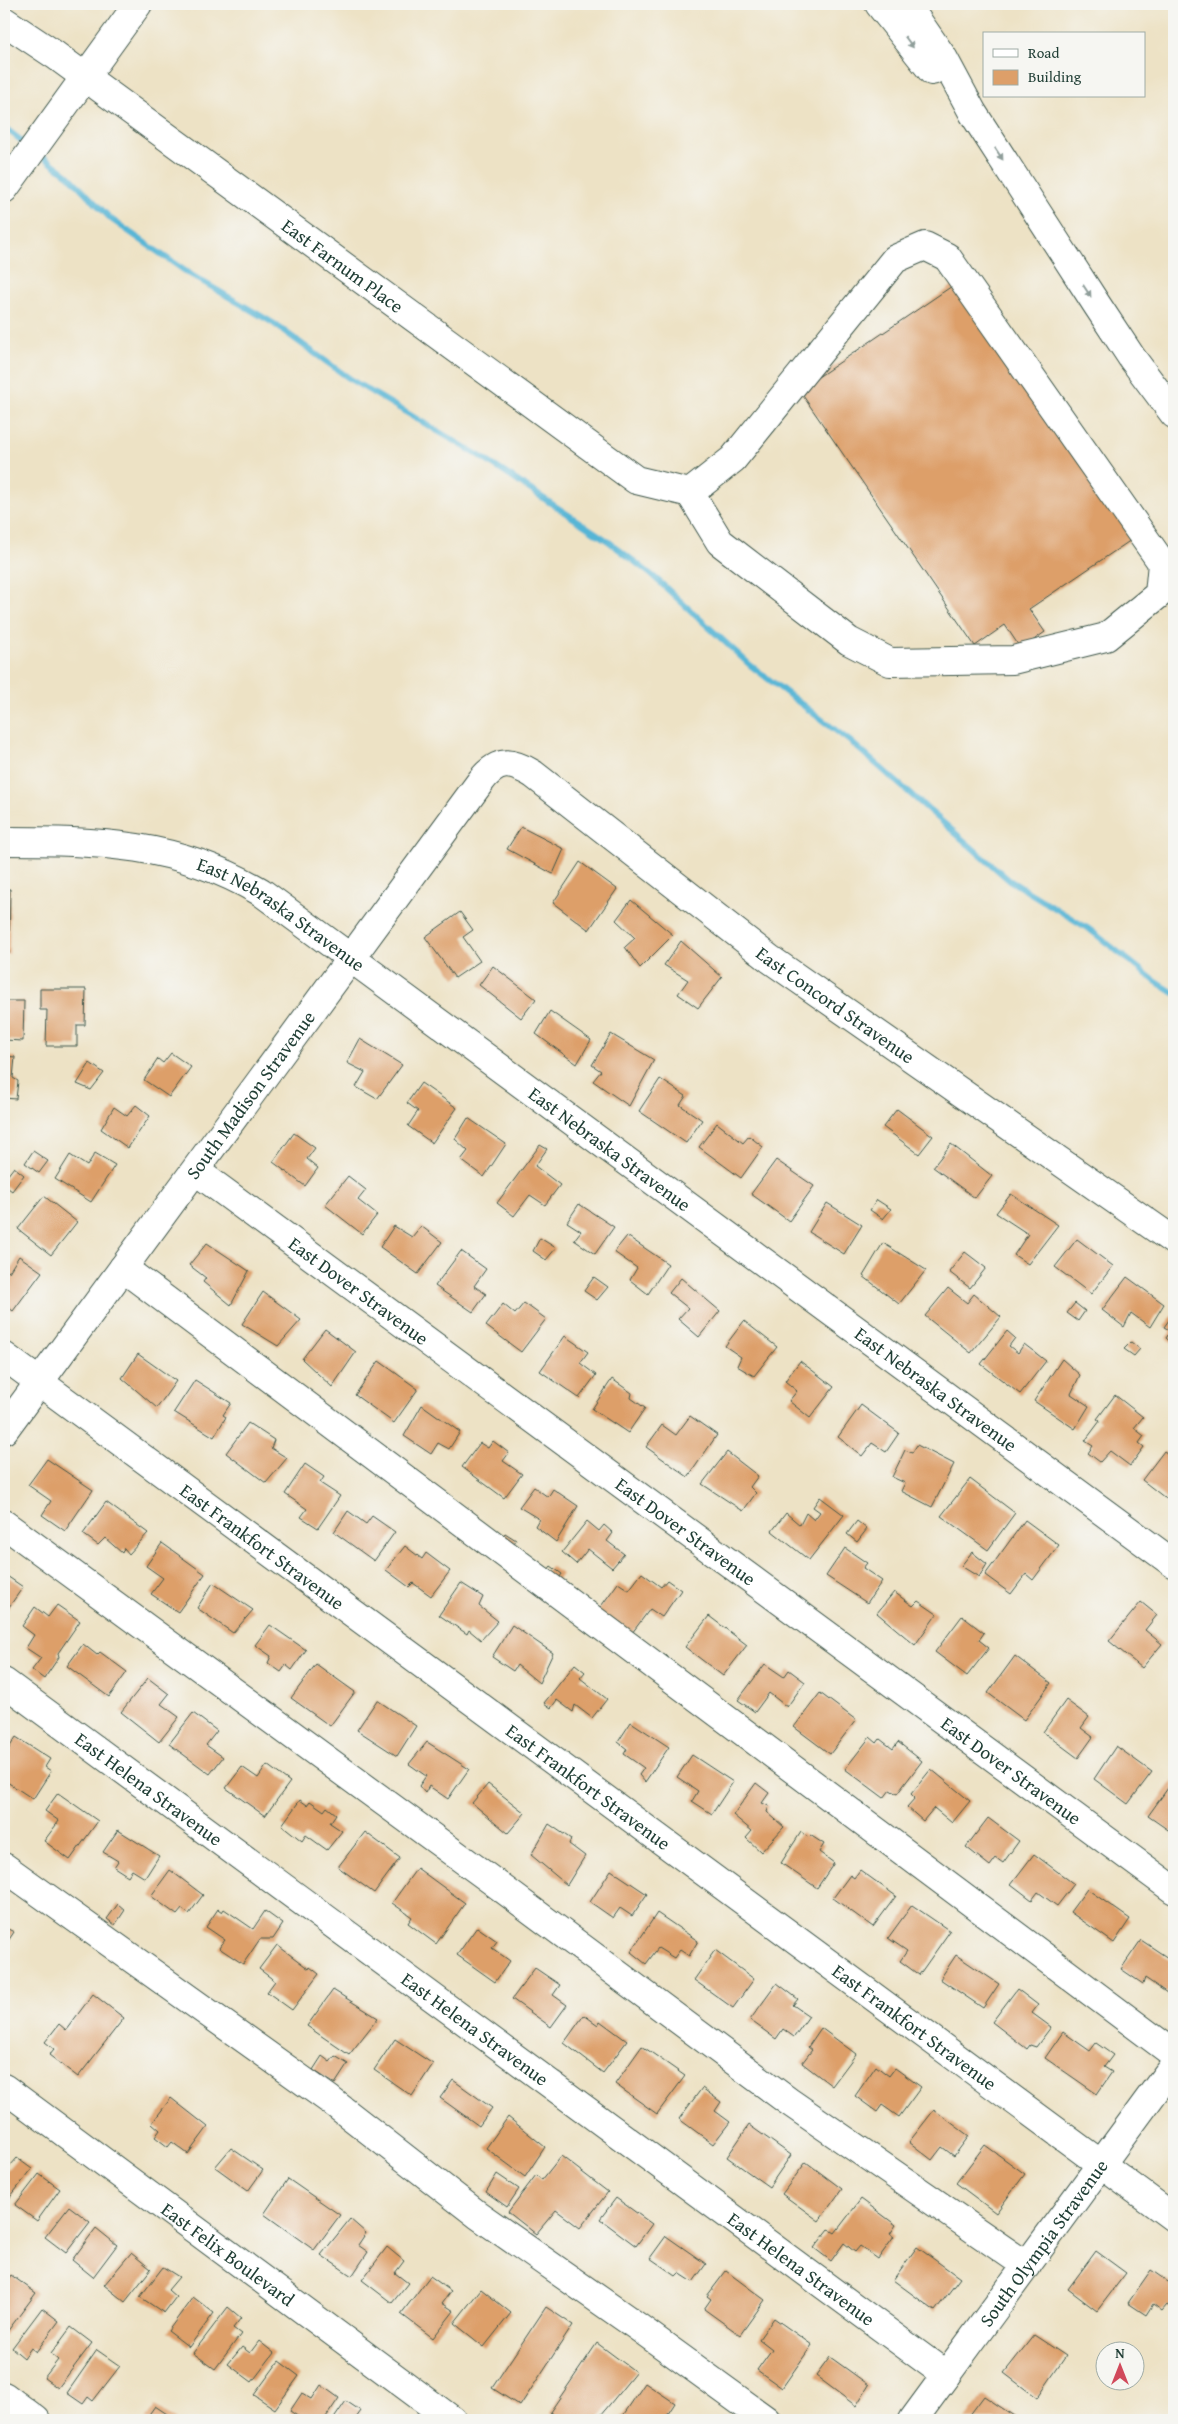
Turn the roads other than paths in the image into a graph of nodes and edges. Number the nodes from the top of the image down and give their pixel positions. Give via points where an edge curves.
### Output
1 (138, 4) edge
2 (879, 4) edge
3 (906, 4) edge
4 (4, 21) edge
5 (84, 78) junction
6 (973, 114) junction
7 (11, 179) edge
8 (1174, 414) edge
9 (690, 493) junction
10 (502, 764) joint
11 (4, 841) edge
12 (351, 959) junction
13 (196, 1171) junction
14 (1174, 1241) edge
15 (123, 1268) junction
16 (4, 1356) edge
17 (39, 1382) junction
18 (4, 1430) edge
19 (4, 1524) edge
20 (1174, 1564) edge
21 (4, 1682) edge
22 (4, 1866) edge
23 (1174, 1890) edge
24 (1174, 2054) edge
25 (1174, 2065) edge
26 (4, 2088) edge
27 (1102, 2164) junction
28 (1174, 2218) edge
29 (1026, 2266) junction
30 (946, 2375) junction
31 (4, 2396) edge
32 (36, 2420) edge
33 (452, 2420) edge
34 (766, 2420) edge
35 (913, 2420) edge

1 - 5 main road
2 -> 6 main road via 924,62
3 - 6 main road via 944,59
4 - 5 main road, East Farnum Place
5 - 7 main road
5 - 9 main road, East Farnum Place via 636,480
6 -> 8 main road via 1132,358
9 - 9 main road via 733,459 895,259 925,246 947,256 1162,562 1159,594 1106,637 1013,660 890,662 849,641 720,542
10 - 12 main road, South Madison Stravenue via 487,772 480,781
10 - 14 main road, East Concord Stravenue via 515,764 533,774 770,959
11 - 12 main road, East Nebraska Stravenue via 111,844 189,858 261,892
12 - 13 main road, South Madison Stravenue
12 - 20 main road, East Nebraska Stravenue
13 - 15 main road, South Madison Stravenue
13 - 23 main road, East Dover Stravenue
15 - 17 main road, South Madison Stravenue
15 - 24 main road
16 - 17 main road, East Frankfort Stravenue
17 - 18 main road, South Madison Stravenue
17 - 27 main road, East Frankfort Stravenue
19 - 29 main road via 788,2101
21 - 30 main road, East Helena Stravenue
22 - 34 main road via 323,2096 478,2215
25 - 27 main road, South Olympia Stravenue
26 - 33 main road, East Felix Boulevard
27 - 28 main road, East Frankfort Stravenue
27 - 29 main road, South Olympia Stravenue
29 - 30 main road, South Olympia Stravenue
30 - 35 main road, South Olympia Stravenue
31 - 32 main road

